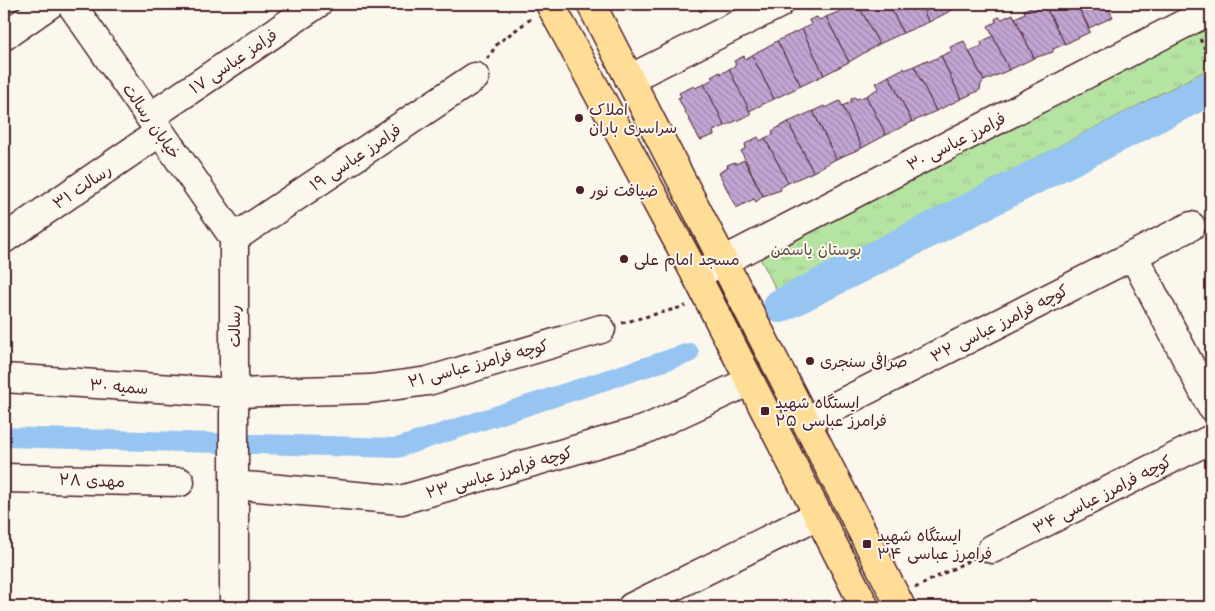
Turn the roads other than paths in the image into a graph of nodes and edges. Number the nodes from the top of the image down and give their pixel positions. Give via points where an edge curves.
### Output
1 (50, 4) edge
2 (71, 4) edge
3 (317, 4) edge
4 (551, 4) edge
5 (591, 4) edge
6 (779, 4) edge
7 (1194, 12) edge
8 (4, 36) edge
9 (475, 77) road end
10 (629, 79) junction
11 (155, 125) junction
12 (1191, 226) dead end
13 (234, 238) junction
14 (4, 239) edge
15 (1133, 255) junction
16 (724, 260) junction
17 (696, 275) junction
18 (602, 328) road end
19 (4, 378) edge
20 (750, 381) junction
21 (234, 404) junction
22 (1211, 406) edge
23 (806, 421) junction
24 (1211, 439) edge
25 (4, 478) edge
26 (180, 482) dead end
27 (235, 485) junction
28 (818, 515) junction
29 (992, 549) road end
30 (898, 602) edge
31 (234, 607) edge
32 (632, 607) edge
33 (866, 607) edge

1 - 8 street
2 - 11 street, خیابان رسالت
3 - 11 street, فرامز عباسی ۱۷
4 - 17 main road
5 - 10 main road
6 - 10 street
7 - 16 street, فرامرز عباسی ۳۰
9 - 13 street, فرامرز عباسی ۱۹
10 - 16 main road
11 - 13 street, خیابان رسالت
11 - 14 street, رسالت ۳۱
12 - 15 street, کوچه فرامرز عباسی ۳۲
13 - 21 street, رسالت
15 - 22 street
15 - 23 street, کوچه فرامرز عباسی ۳۲
16 - 17 street, فرامرز عباسی ۳۰
16 - 23 main road
17 - 20 main road
18 - 21 street, کوچه فرامرز عباسی ۲۱ via 428,381
19 - 21 street, سمیه ۳۰
20 - 27 street, کوچه فرامرز عباسی ۲۳ via 644,430 401,500
20 - 28 main road
21 - 27 street, رسالت
23 - 30 main road
24 - 29 street, کوچه فرامرز عباسی ۳۴
25 - 26 street, مهدی ۲۸
27 - 31 street
28 - 32 street
28 - 33 main road

